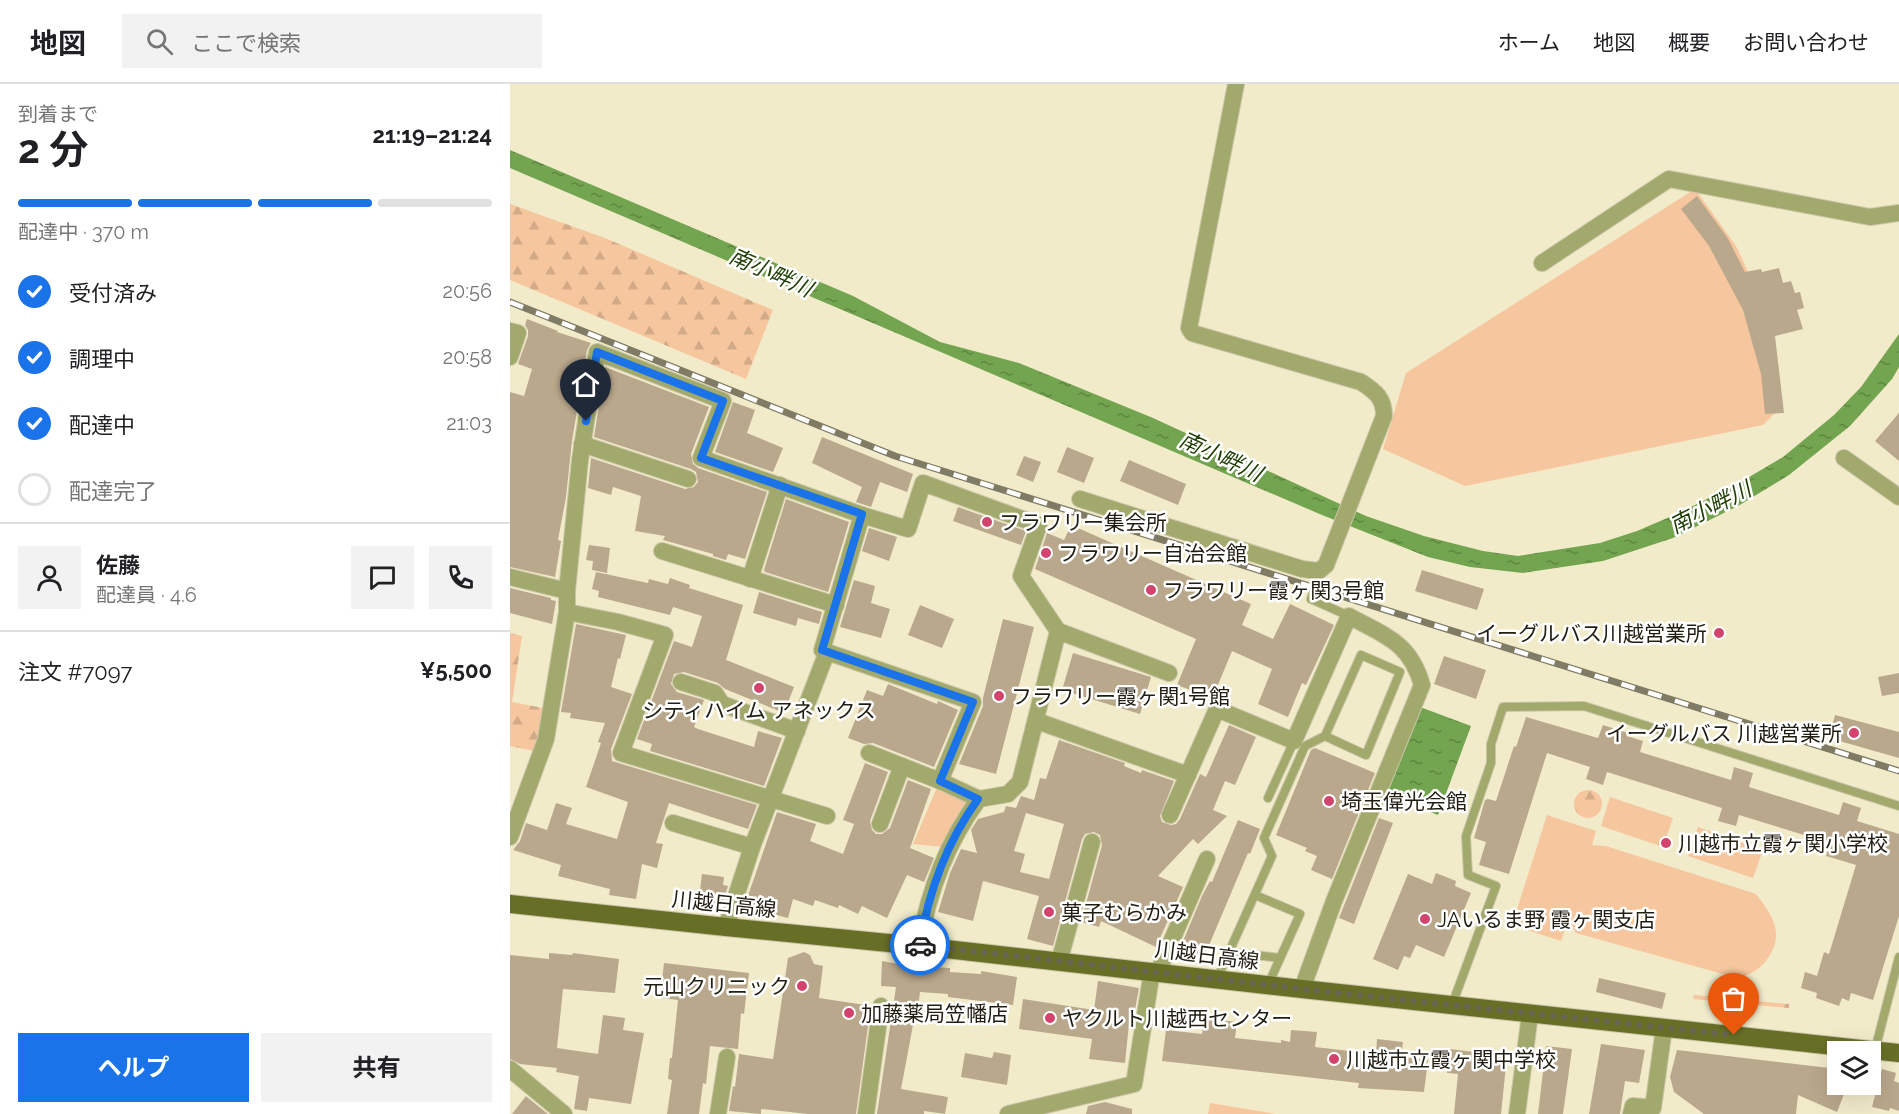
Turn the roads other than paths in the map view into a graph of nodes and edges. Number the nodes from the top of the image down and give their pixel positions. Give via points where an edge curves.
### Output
1 (1236, 84) edge
2 (1899, 213) edge
3 (1542, 263) dead end
4 (510, 331) edge
5 (510, 357) edge
6 (582, 444) junction
7 (1844, 458) dead end
8 (688, 479) dead end
9 (780, 485) junction
10 (1899, 496) edge
11 (1080, 499) dead end
12 (862, 514) junction
13 (662, 551) dead end
14 (1319, 571) junction
15 (510, 577) edge
16 (750, 579) junction
17 (567, 591) junction
18 (836, 605) junction
19 (567, 612) junction
20 (1349, 616) junction
21 (1058, 631) junction
22 (827, 652) junction
23 (1169, 673) dead end
24 (681, 682) dead end
25 (1037, 721) junction
26 (797, 731) junction
27 (1325, 736) junction
28 (1293, 741) junction
29 (869, 753) dead end
30 (902, 766) junction
31 (1188, 775) junction
32 (940, 781) junction
33 (517, 795) edge
34 (1268, 798) dead end
35 (978, 799) junction
36 (770, 800) junction
37 (1899, 806) edge
38 (1170, 815) dead end
39 (827, 816) dead end
40 (672, 824) dead end
41 (880, 824) dead end
42 (510, 837) edge
43 (1092, 842) dead end
44 (752, 847) junction
45 (1207, 859) dead end
46 (1255, 895) junction
47 (510, 903) edge
48 (726, 927) junction
49 (919, 946) junction
50 (1229, 952) junction
51 (1899, 957) edge
52 (1280, 958) junction
53 (1059, 962) junction
54 (1155, 972) junction
55 (1217, 979) junction
56 (1268, 985) junction
57 (1302, 989) junction
58 (1452, 1005) junction
59 (881, 1006) dead end
60 (1530, 1014) junction
61 (1664, 1028) junction
62 (1877, 1041) edge
63 (1827, 1045) edge
64 (1881, 1051) edge
65 (1899, 1053) edge
66 (727, 1057) dead end
67 (510, 1069) edge
68 (1089, 1096) junction
69 (564, 1114) edge
70 (718, 1114) edge
71 (866, 1114) edge
72 (1008, 1114) edge
73 (1084, 1114) edge
74 (1517, 1114) edge
75 (1631, 1114) edge

1 - 14 street via 1189,328 1192,333 1361,382 1378,393 1384,406 1384,416 1326,565
2 - 3 street via 1870,217 1669,179
4 - 5 street via 518,333
6 - 8 street
6 - 9 street via 597,352 723,401 701,458
6 - 17 street
7 - 10 street
9 - 12 street
9 - 16 street
11 - 14 street
12 - 18 street
12 - 21 street via 908,529 923,483 1039,525 1021,576
13 - 16 street
14 - 20 lane via 1311,599
15 - 17 street
16 - 18 street
17 - 19 street
18 - 22 street via 822,650
19 - 33 street via 546,739
19 - 36 street via 665,635 621,753
20 - 28 street
20 - 57 street via 1399,644 1413,661 1422,685
21 - 23 street
21 - 25 street
22 - 26 street
22 - 32 street via 973,702
24 - 26 street via 715,693 722,704
25 - 31 street
25 - 35 street via 1020,782 1008,794
26 - 36 street
27 - 27 lane via 1361,655 1401,672 1366,755
27 - 46 lane via 1305,746 1264,838 1272,856
28 - 31 street via 1217,709
28 - 34 lane
29 - 30 street
30 - 32 street
30 - 41 street
31 - 38 street
32 - 35 street
33 - 42 street
35 - 49 street via 940,868
36 - 39 street
36 - 44 street
37 - 58 lane via 1584,706 1503,707 1491,744 1491,763 1466,837 1467,875 1496,886
40 - 44 street
43 - 53 street
44 - 48 street
45 - 54 street
46 - 50 lane
46 - 52 lane via 1300,914
47 - 48 main road, 川越日高線
48 - 49 main road, 川越日高線
49 - 53 main road, 川越日高線
50 - 52 lane
50 - 55 lane
51 - 62 lane
52 - 56 lane
53 - 54 main road, 川越日高線
54 - 55 main road, 川越日高線
54 - 68 street via 1134,1084
55 - 56 main road, 川越日高線
56 - 57 main road, 川越日高線
57 - 58 main road, 川越日高線
58 - 60 main road, 川越日高線
59 - 71 street
60 - 61 main road, 川越日高線
60 - 74 street
61 - 63 main road, 川越日高線
61 - 75 street via 1653,1108 1633,1106
64 - 65 main road, 川越日高線
66 - 70 street
67 - 69 street
68 - 72 street
68 - 73 street

